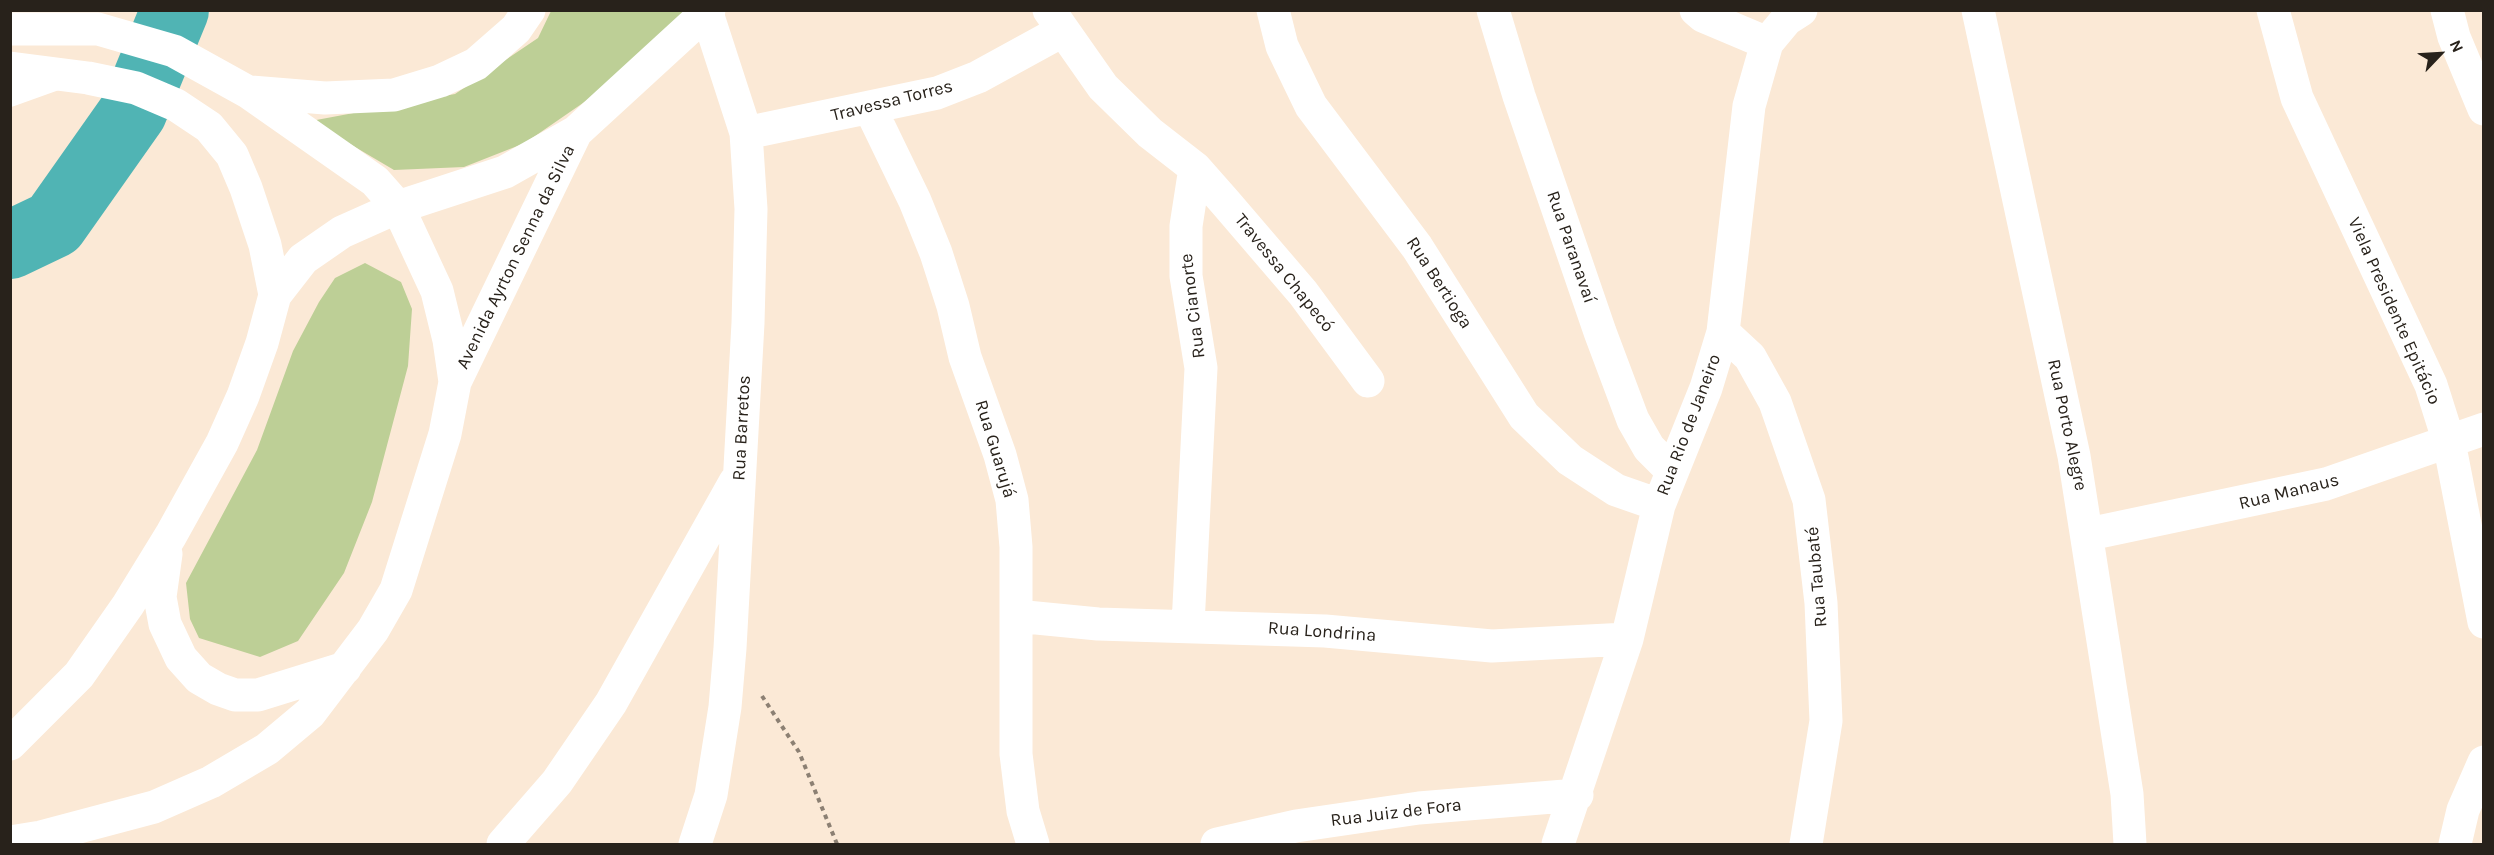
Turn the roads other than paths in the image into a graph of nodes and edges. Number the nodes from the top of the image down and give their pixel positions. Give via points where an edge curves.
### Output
1 (529, 10) edge
2 (1273, 10) edge
3 (1493, 10) edge
4 (1696, 10) edge
5 (1801, 10) edge
6 (1978, 10) edge
7 (2273, 10) edge
8 (2447, 10) edge
9 (708, 12) edge
10 (1055, 21) edge
11 (10, 29) edge
12 (1767, 43) junction
13 (10, 68) edge
14 (78, 76) junction
15 (248, 92) junction
16 (10, 96) edge
17 (870, 108) junction
18 (2484, 109) edge
19 (576, 132) junction
20 (746, 134) junction
21 (1195, 168) junction
22 (398, 207) junction
23 (274, 295) junction
24 (1723, 332) junction
25 (1368, 381) dead end
26 (455, 382) junction
27 (2484, 429) edge
28 (2449, 442) junction
29 (1672, 471) junction
30 (739, 475) junction
31 (1659, 505) junction
32 (2089, 534) junction
33 (171, 535) junction
34 (1016, 616) junction
35 (2484, 622) edge
36 (1188, 625) junction
37 (1627, 639) junction
38 (345, 668) junction
39 (10, 744) edge
40 (2484, 762) edge
41 (1577, 795) junction
42 (1295, 835) edge
43 (10, 842) edge
44 (503, 844) edge
45 (695, 844) edge
46 (1033, 844) edge
47 (1217, 844) edge
48 (1558, 844) edge
49 (1806, 844) edge
50 (2130, 844) edge
51 (2455, 844) edge

1 - 15 street via 516,29 476,64 422,87 394,95 325,98
2 - 31 street, Rua Bertioga via 1282,46 1311,106 1417,247 1524,416 1570,460 1616,490
3 - 29 street, Rua Paranavaí via 1519,96 1633,420 1649,448
4 - 12 street
5 - 12 street, Rua Rio de Janeiro via 1787,19
6 - 32 street, Rua Porto Alegre
7 - 28 street, Viela Presidente Epitácio via 2297,98 2431,386
8 - 18 street via 2454,38
9 - 19 street, Avenida Ayrton Senna da Silva
9 - 20 street, Rua Barretos
10 - 17 street, Travessa Torres via 978,77 937,93
10 - 21 street via 1103,87 1150,133
11 - 15 street via 98,28 164,48
12 - 24 street, Rua Rio de Janeiro via 1749,106
13 - 14 street
14 - 16 lane
14 - 23 street via 136,88 176,105 209,127 232,155 257,218
15 - 22 street via 347,159 375,181
17 - 20 street, Travessa Torres
17 - 34 street, Rua Guarujá via 936,252 965,357 1000,455 1012,500
19 - 22 street, Avenida Ayrton Senna da Silva via 505,172
19 - 26 street, Avenida Ayrton Senna da Silva
20 - 30 street, Rua Barretos via 751,209
21 - 25 street, Travessa Chapecó via 1303,293
21 - 36 street, Rua Cianorte via 1186,226 1186,276 1201,368
22 - 23 street, Avenida Ayrton Senna da Silva via 322,244 303,259
22 - 26 street via 437,291
23 - 33 street via 243,396
24 - 29 street, Rua Rio de Janeiro via 1706,388
24 - 49 street, Rua Taubaté via 1750,357 1775,402 1809,500 1821,603 1826,721
26 - 38 street via 445,434 396,590
27 - 28 street, Rua Manaus
28 - 32 street, Rua Manaus via 2326,484
28 - 35 street, Viela Presidente Epitácio
29 - 31 street, Rua Rio de Janeiro
30 - 44 street via 611,703 557,782
30 - 45 street, Rua Barretos via 725,707 711,795
31 - 37 street, Rua Rio de Janeiro
32 - 50 street, Rua Porto Alegre via 2127,794
33 - 38 street via 161,576 165,624 181,658 199,678 236,696 258,695
33 - 39 street via 79,675
34 - 36 street, Rua Londrina via 1098,624
34 - 46 street, Rua Guarujá via 1016,754 1023,811
36 - 37 street, Rua Londrina via 1326,631 1492,646
37 - 41 street, Rua Rio de Janeiro
38 - 43 street via 310,713 267,749 211,782 154,807
40 - 51 street via 2463,810
41 - 42 street, Rua Juiz de Fora via 1419,808
41 - 48 street, Rua Rio de Janeiro
42 - 47 street, Rua Juiz de Fora

